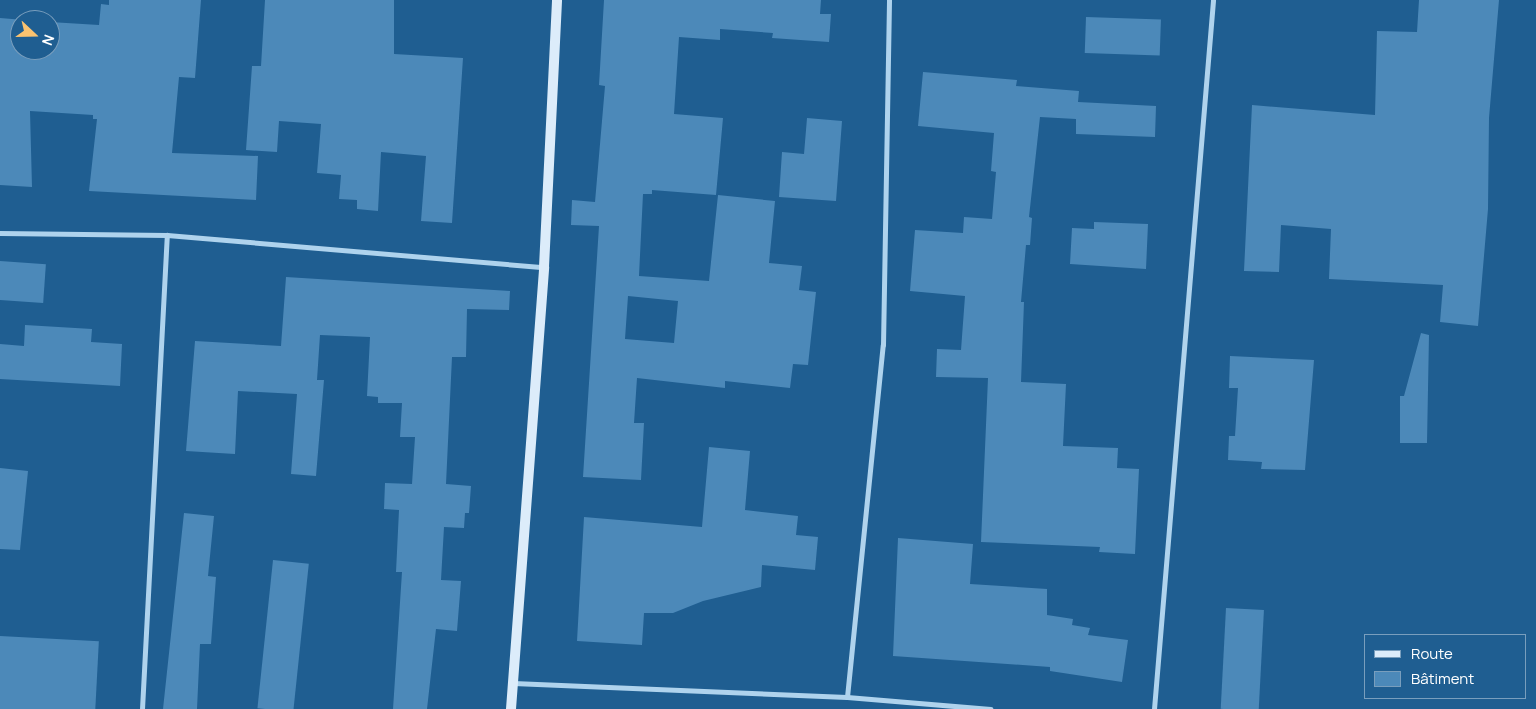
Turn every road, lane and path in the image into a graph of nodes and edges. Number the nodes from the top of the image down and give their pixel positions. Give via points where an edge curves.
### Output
1 (557, 0) edge
2 (889, 0) edge
3 (1213, 0) edge
4 (0, 233) edge
5 (167, 235) junction
6 (544, 267) junction
7 (513, 683) junction
8 (847, 697) junction
9 (142, 709) edge
10 (511, 709) edge
11 (990, 709) edge
12 (1154, 709) edge

1 - 6 street
2 - 8 street via 883,345
3 - 12 street
4 - 5 street
5 - 6 street
5 - 9 street
6 - 7 street
7 - 8 street
7 - 10 street
8 - 11 street

